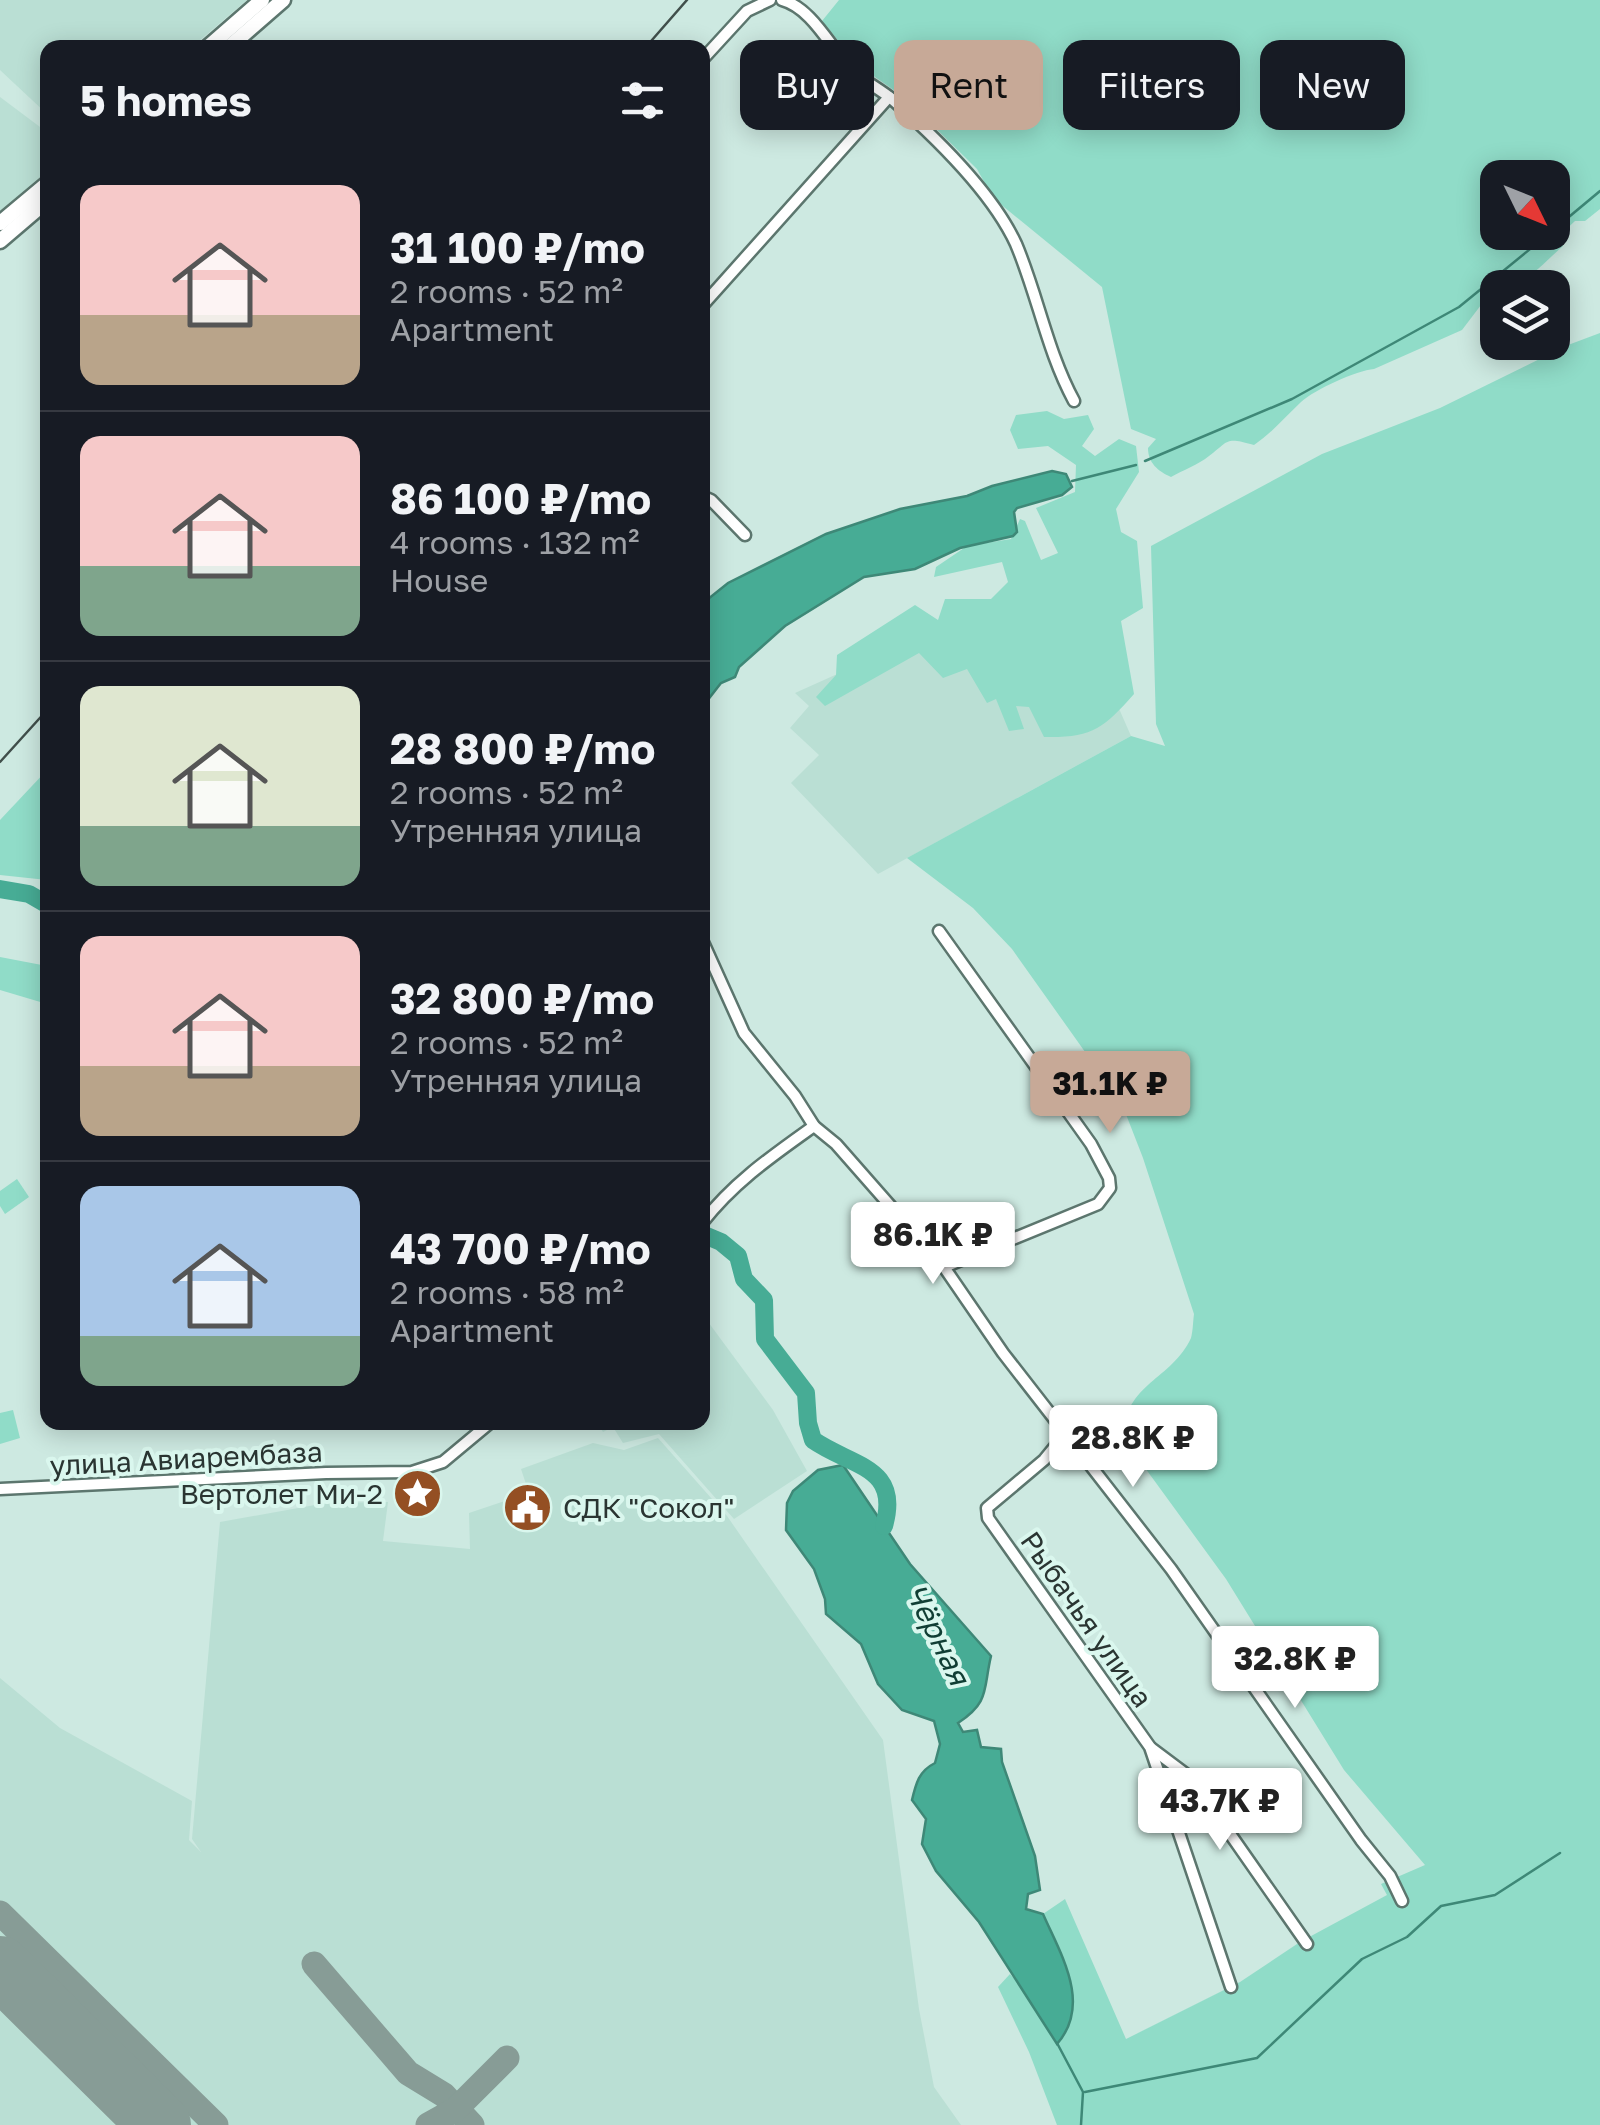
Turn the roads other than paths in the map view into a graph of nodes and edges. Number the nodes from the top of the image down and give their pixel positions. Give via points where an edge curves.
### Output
1 (262, 0) edge
2 (283, 0) edge
3 (770, 0) edge
4 (782, 0) edge
5 (216, 40) edge
6 (237, 40) edge
7 (710, 51) edge
8 (889, 97) junction
9 (40, 190) edge
10 (40, 207) edge
11 (0, 223) edge
12 (0, 241) edge
13 (710, 297) edge
14 (1074, 401) dead end
15 (710, 500) edge
16 (746, 536) dead end
17 (939, 931) dead end
18 (710, 958) edge
19 (814, 1126) junction
20 (710, 1213) edge
21 (944, 1267) junction
22 (482, 1430) edge
23 (1067, 1432) junction
24 (0, 1488) edge
25 (1150, 1748) junction
26 (1402, 1901) dead end
27 (1307, 1944) dead end
28 (1231, 1987) dead end

1 - 5 main road
2 - 6 main road
3 - 7 street via 747,11
4 - 8 street via 802,11 852,70
8 - 13 street
8 - 14 street via 961,168 1015,243
9 - 11 main road
10 - 12 main road
15 - 16 street
17 - 21 street via 1091,1144 1110,1188 1098,1204
18 - 19 street via 737,1020
19 - 20 street via 748,1172
19 - 21 street
21 - 23 street
22 - 24 street, улица Авиарембаза via 433,1467 412,1472
23 - 25 street, Рыбачья улица via 987,1508 988,1518
23 - 26 street
25 - 27 street via 1190,1778
25 - 28 street

